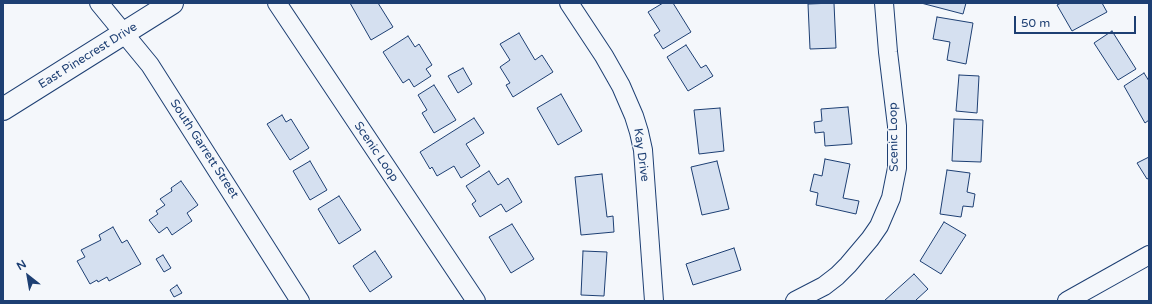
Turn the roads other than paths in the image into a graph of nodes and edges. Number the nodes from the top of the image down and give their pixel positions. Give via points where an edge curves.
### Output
1 (99, 3) edge
2 (172, 3) edge
3 (277, 3) edge
4 (569, 3) edge
5 (884, 3) edge
6 (124, 34) junction
7 (3, 109) edge
8 (1149, 255) edge
9 (300, 301) edge
10 (476, 301) edge
11 (654, 301) edge
12 (795, 301) edge
13 (1067, 301) edge

1 - 6 street, South Garrett Street
2 - 6 main road, East Pinecrest Drive
3 - 10 street, Scenic Loop
4 - 11 street, Kay Drive via 621,86 639,132 643,150
5 - 12 street, Scenic Loop via 896,126 897,168 891,198 879,226 848,265 824,286
6 - 7 main road, East Pinecrest Drive
6 - 9 street, South Garrett Street via 150,66
8 - 13 street

